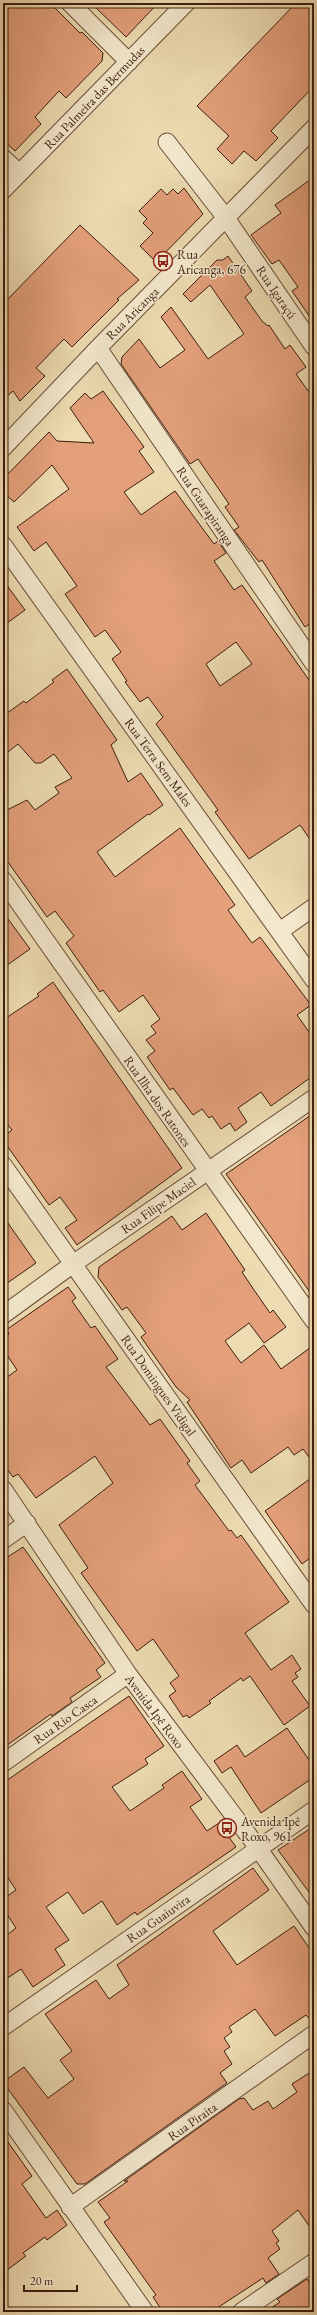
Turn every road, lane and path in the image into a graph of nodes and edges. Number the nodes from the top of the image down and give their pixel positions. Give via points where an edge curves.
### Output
1 (70, 3) edge
2 (186, 3) edge
3 (129, 62) junction
4 (314, 128) edge
5 (167, 142) dead end
6 (3, 158) edge
7 (19, 173) junction
8 (3, 190) edge
9 (226, 218) junction
10 (314, 347) edge
11 (98, 348) junction
12 (3, 448) edge
13 (3, 545) edge
14 (314, 664) edge
15 (3, 880) edge
16 (314, 907) edge
17 (280, 931) junction
18 (314, 980) edge
19 (314, 1098) edge
20 (3, 1165) edge
21 (207, 1171) junction
22 (73, 1264) junction
23 (3, 1315) edge
24 (314, 1321) edge
25 (3, 1489) edge
26 (28, 1523) junction
27 (3, 1540) edge
28 (314, 1605) edge
29 (128, 1674) junction
30 (3, 1763) edge
31 (314, 1810) edge
32 (258, 1848) junction
33 (314, 1928) edge
34 (3, 2027) edge
35 (314, 2034) edge
36 (3, 2110) edge
37 (70, 2207) junction
38 (314, 2262) edge
39 (145, 2312) edge
40 (242, 2312) edge

1 - 3 street
2 - 3 street, Rua Palmeira das Bermudas
3 - 7 street, Rua Palmeira das Bermudas
4 - 9 street, Rua Aricanga
5 - 9 street, Rua Igaraçú
6 - 7 street
7 - 8 street, Rua Palmeira das Bermudas
9 - 10 street, Rua Igaraçú
9 - 11 street, Rua Aricanga
11 - 12 street, Rua Aricanga
11 - 14 street, Rua Guarapiranga
13 - 17 street, Rua Terra Sem Males
15 - 21 street, Rua Ilha dos Ratones
16 - 17 street
17 - 18 street, Rua Terra Sem Males
19 - 21 street, Rua Filipe Maciel
20 - 22 street, Rua Domingues Vidigal
21 - 22 street, Rua Filipe Maciel
21 - 24 street, Rua Ilha dos Ratones
22 - 23 street, Rua Filipe Maciel
22 - 28 street, Rua Domingues Vidigal
25 - 26 street, Avenida Ipê Roxo
26 - 27 street
26 - 29 street, Avenida Ipê Roxo
29 - 30 street, Rua Rio Casca
29 - 32 street, Avenida Ipê Roxo
31 - 32 street, Rua Guaiuvira
32 - 33 street, Avenida Ipê Roxo
32 - 34 street, Rua Guaiuvira
35 - 37 street, Rua Piraita
36 - 37 street
37 - 39 street
38 - 40 street

